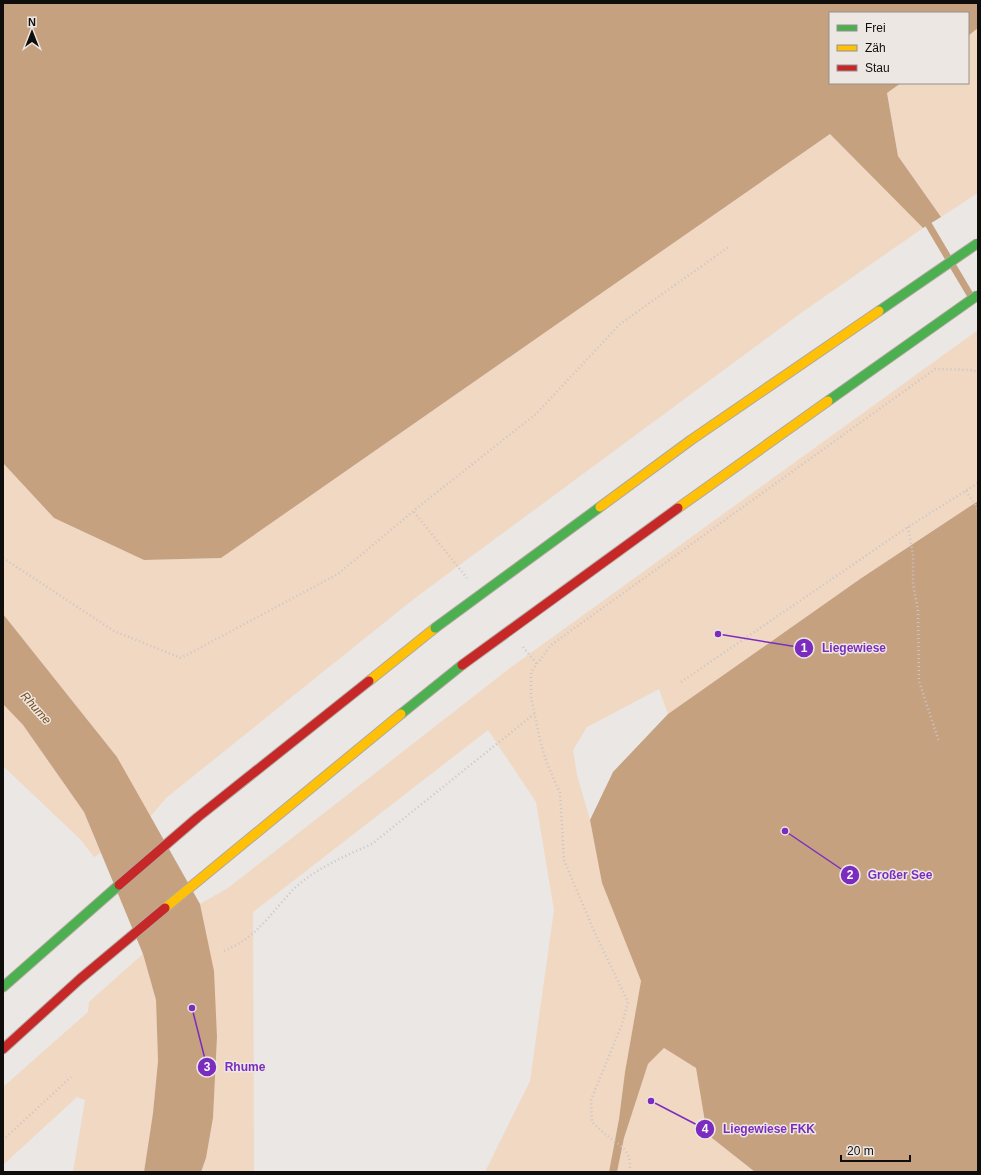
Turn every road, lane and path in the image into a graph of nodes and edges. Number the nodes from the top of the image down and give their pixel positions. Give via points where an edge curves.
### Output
1 (978, 243) edge
2 (730, 246) dead end
3 (978, 295) edge
4 (978, 373) edge
5 (978, 483) edge
6 (966, 491) junction
7 (978, 508) edge
8 (908, 527) junction
9 (3, 558) edge
10 (681, 682) dead end
11 (534, 714) junction
12 (939, 742) dead end
13 (224, 951) dead end
14 (3, 987) edge
15 (3, 1049) edge
16 (71, 1077) dead end
17 (3, 1140) edge
18 (630, 1172) edge

1 - 14 highway, bridge via 691,440 436,628 198,817
2 - 9 path via 620,324 536,414 338,574 181,658 114,631
3 - 15 highway, bridge via 462,665 199,879 80,979
4 - 11 path via 973,370 935,369 551,645 531,672
5 - 6 path
6 - 7 path
6 - 8 path
8 - 10 path
8 - 12 path via 918,610 919,680
11 - 13 path via 372,844 316,872 295,887 251,936
11 - 18 path via 546,761 560,793 564,860 628,1002 622,1024 591,1100 592,1122 625,1149 630,1158
16 - 17 path

